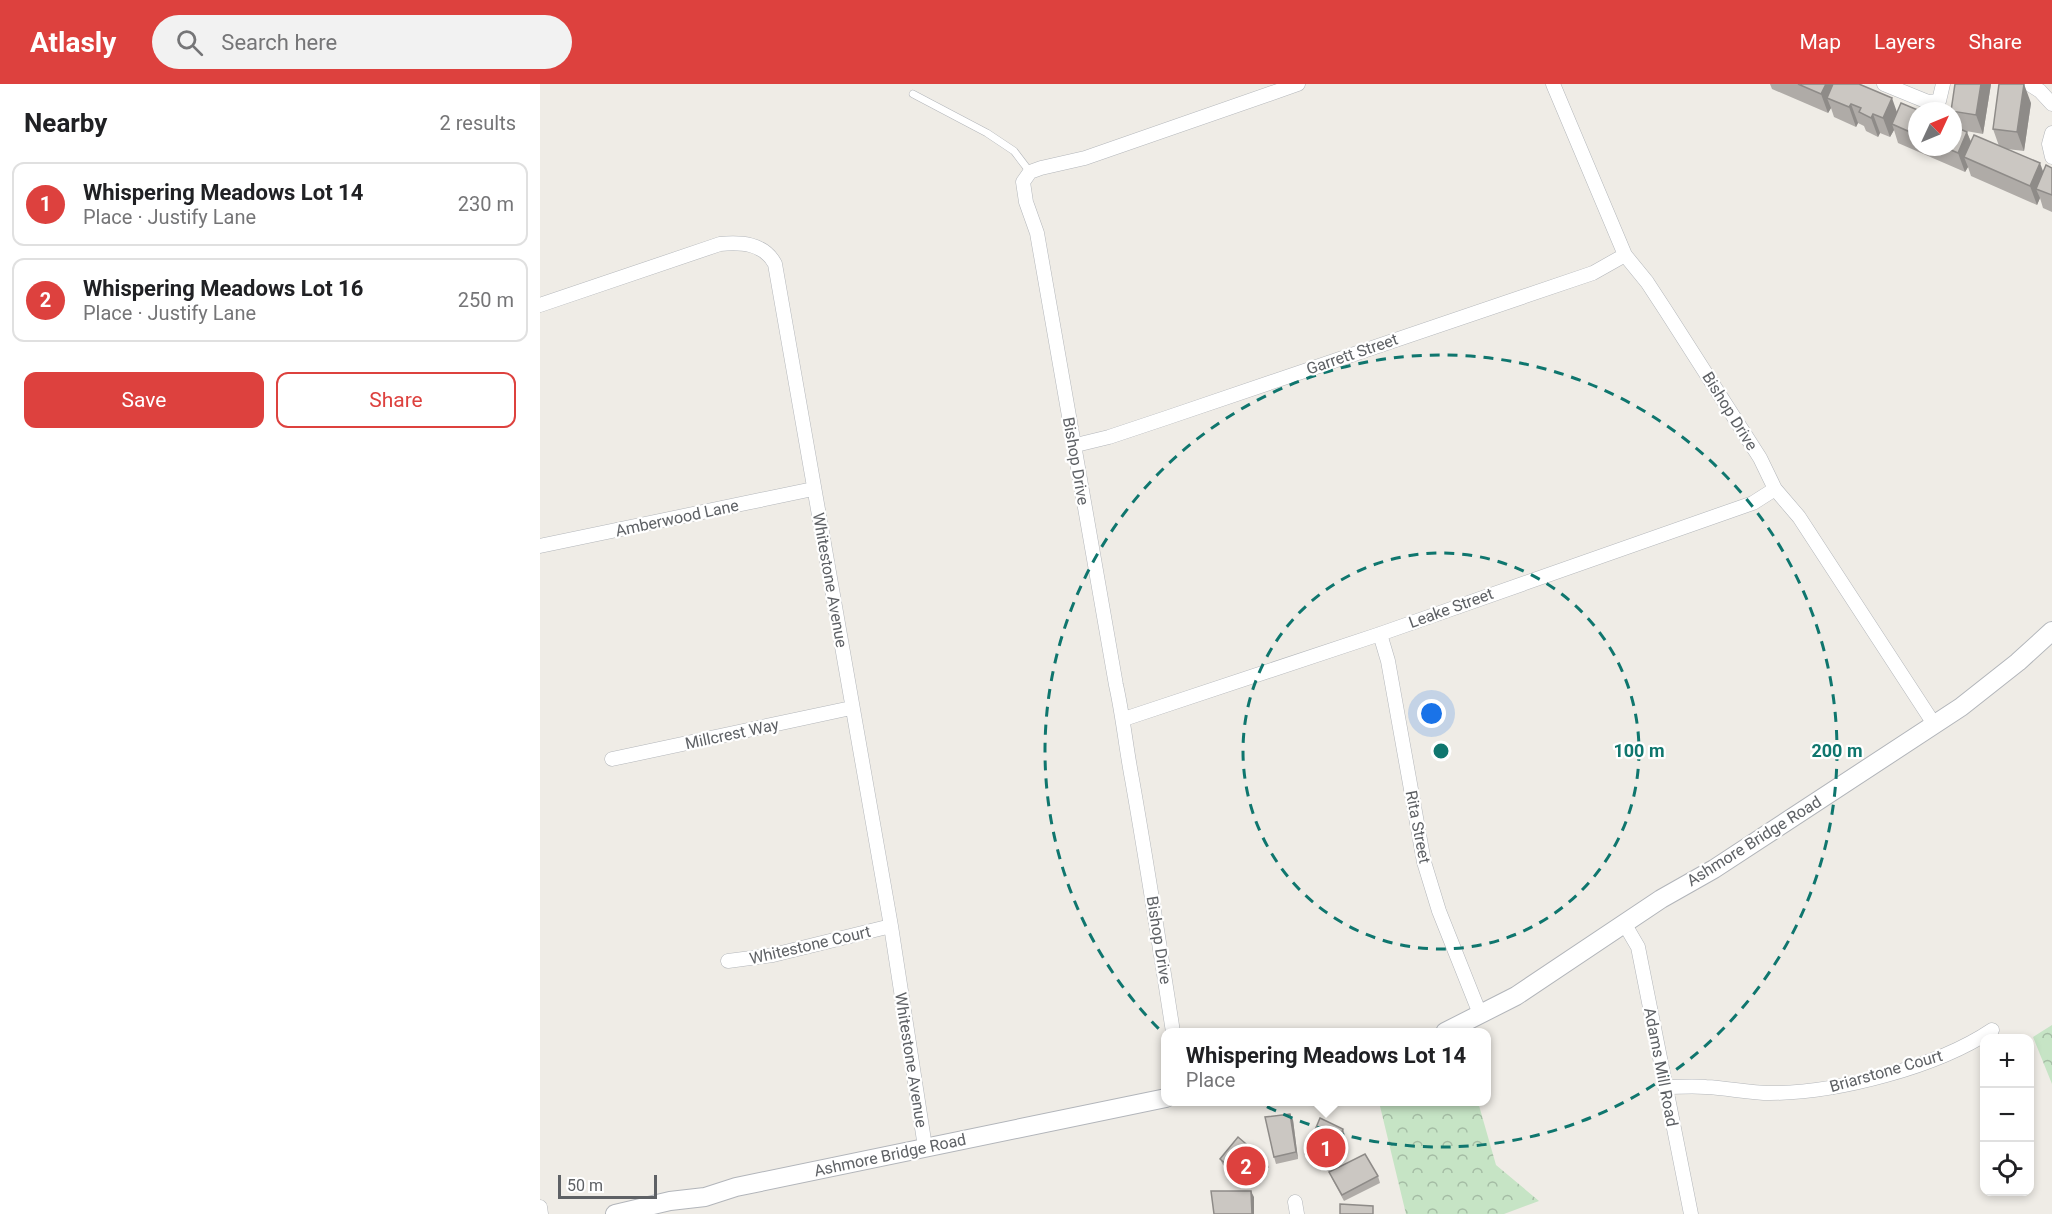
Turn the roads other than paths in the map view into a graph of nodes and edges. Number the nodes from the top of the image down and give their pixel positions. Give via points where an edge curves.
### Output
1 (1298, 84) edge
2 (1553, 84) edge
3 (1884, 84) edge
4 (1943, 84) edge
5 (2029, 84) edge
6 (913, 94) dead end
7 (2052, 104) edge
8 (2052, 133) edge
9 (2052, 157) edge
10 (1030, 172) junction
11 (1625, 255) junction
12 (540, 304) edge
13 (1076, 446) junction
14 (813, 489) junction
15 (1775, 489) junction
16 (540, 546) edge
17 (2052, 631) edge
18 (1380, 634) junction
19 (851, 708) junction
20 (1124, 719) junction
21 (1934, 724) junction
22 (612, 759) dead end
23 (1624, 923) junction
24 (891, 926) junction
25 (728, 961) dead end
26 (1480, 1014) junction
27 (1172, 1028) edge
28 (1452, 1028) edge
29 (1992, 1029) dead end
30 (1665, 1088) junction
31 (1161, 1099) edge
32 (925, 1147) junction
33 (540, 1207) edge
34 (541, 1214) edge
35 (615, 1214) edge
36 (1691, 1214) edge

1 - 10 street via 1085,158
2 - 11 street, Bishop Drive
3 - 4 street via 1928,102 1939,101
5 - 7 street
6 - 10 lane via 987,133 1014,151
8 - 9 street
10 - 13 street, Bishop Drive via 1023,182 1024,196 1037,233
11 - 13 street, Garrett Street via 1593,273
11 - 15 street, Bishop Drive via 1666,311 1760,458
12 - 14 street, Whitestone Avenue via 720,244 751,245 764,250 777,271
13 - 20 street, Bishop Drive
14 - 16 street, Amberwood Lane
14 - 19 street, Whitestone Avenue
15 - 18 street, Leake Street via 1753,503
15 - 21 street, Bishop Drive via 1799,518
17 - 21 main road, Ashmore Bridge Road via 1986,688
18 - 20 street, Leake Street
18 - 26 street, Rita Street via 1424,862
19 - 22 street, Millcrest Way
19 - 24 street, Whitestone Avenue
20 - 27 street, Bishop Drive
21 - 23 main road, Ashmore Bridge Road via 1714,869
23 - 26 main road, Ashmore Bridge Road via 1516,996
23 - 30 street, Adams Mill Road via 1638,947
24 - 25 street, Whitestone Court via 773,955
24 - 32 street, Whitestone Avenue
26 - 28 main road, Ashmore Bridge Road
29 - 30 street, Briarstone Court via 1952,1052 1834,1087 1769,1093 1703,1086
30 - 36 street, Adams Mill Road
31 - 32 main road, Ashmore Bridge Road
32 - 35 main road, Ashmore Bridge Road
33 - 34 street

